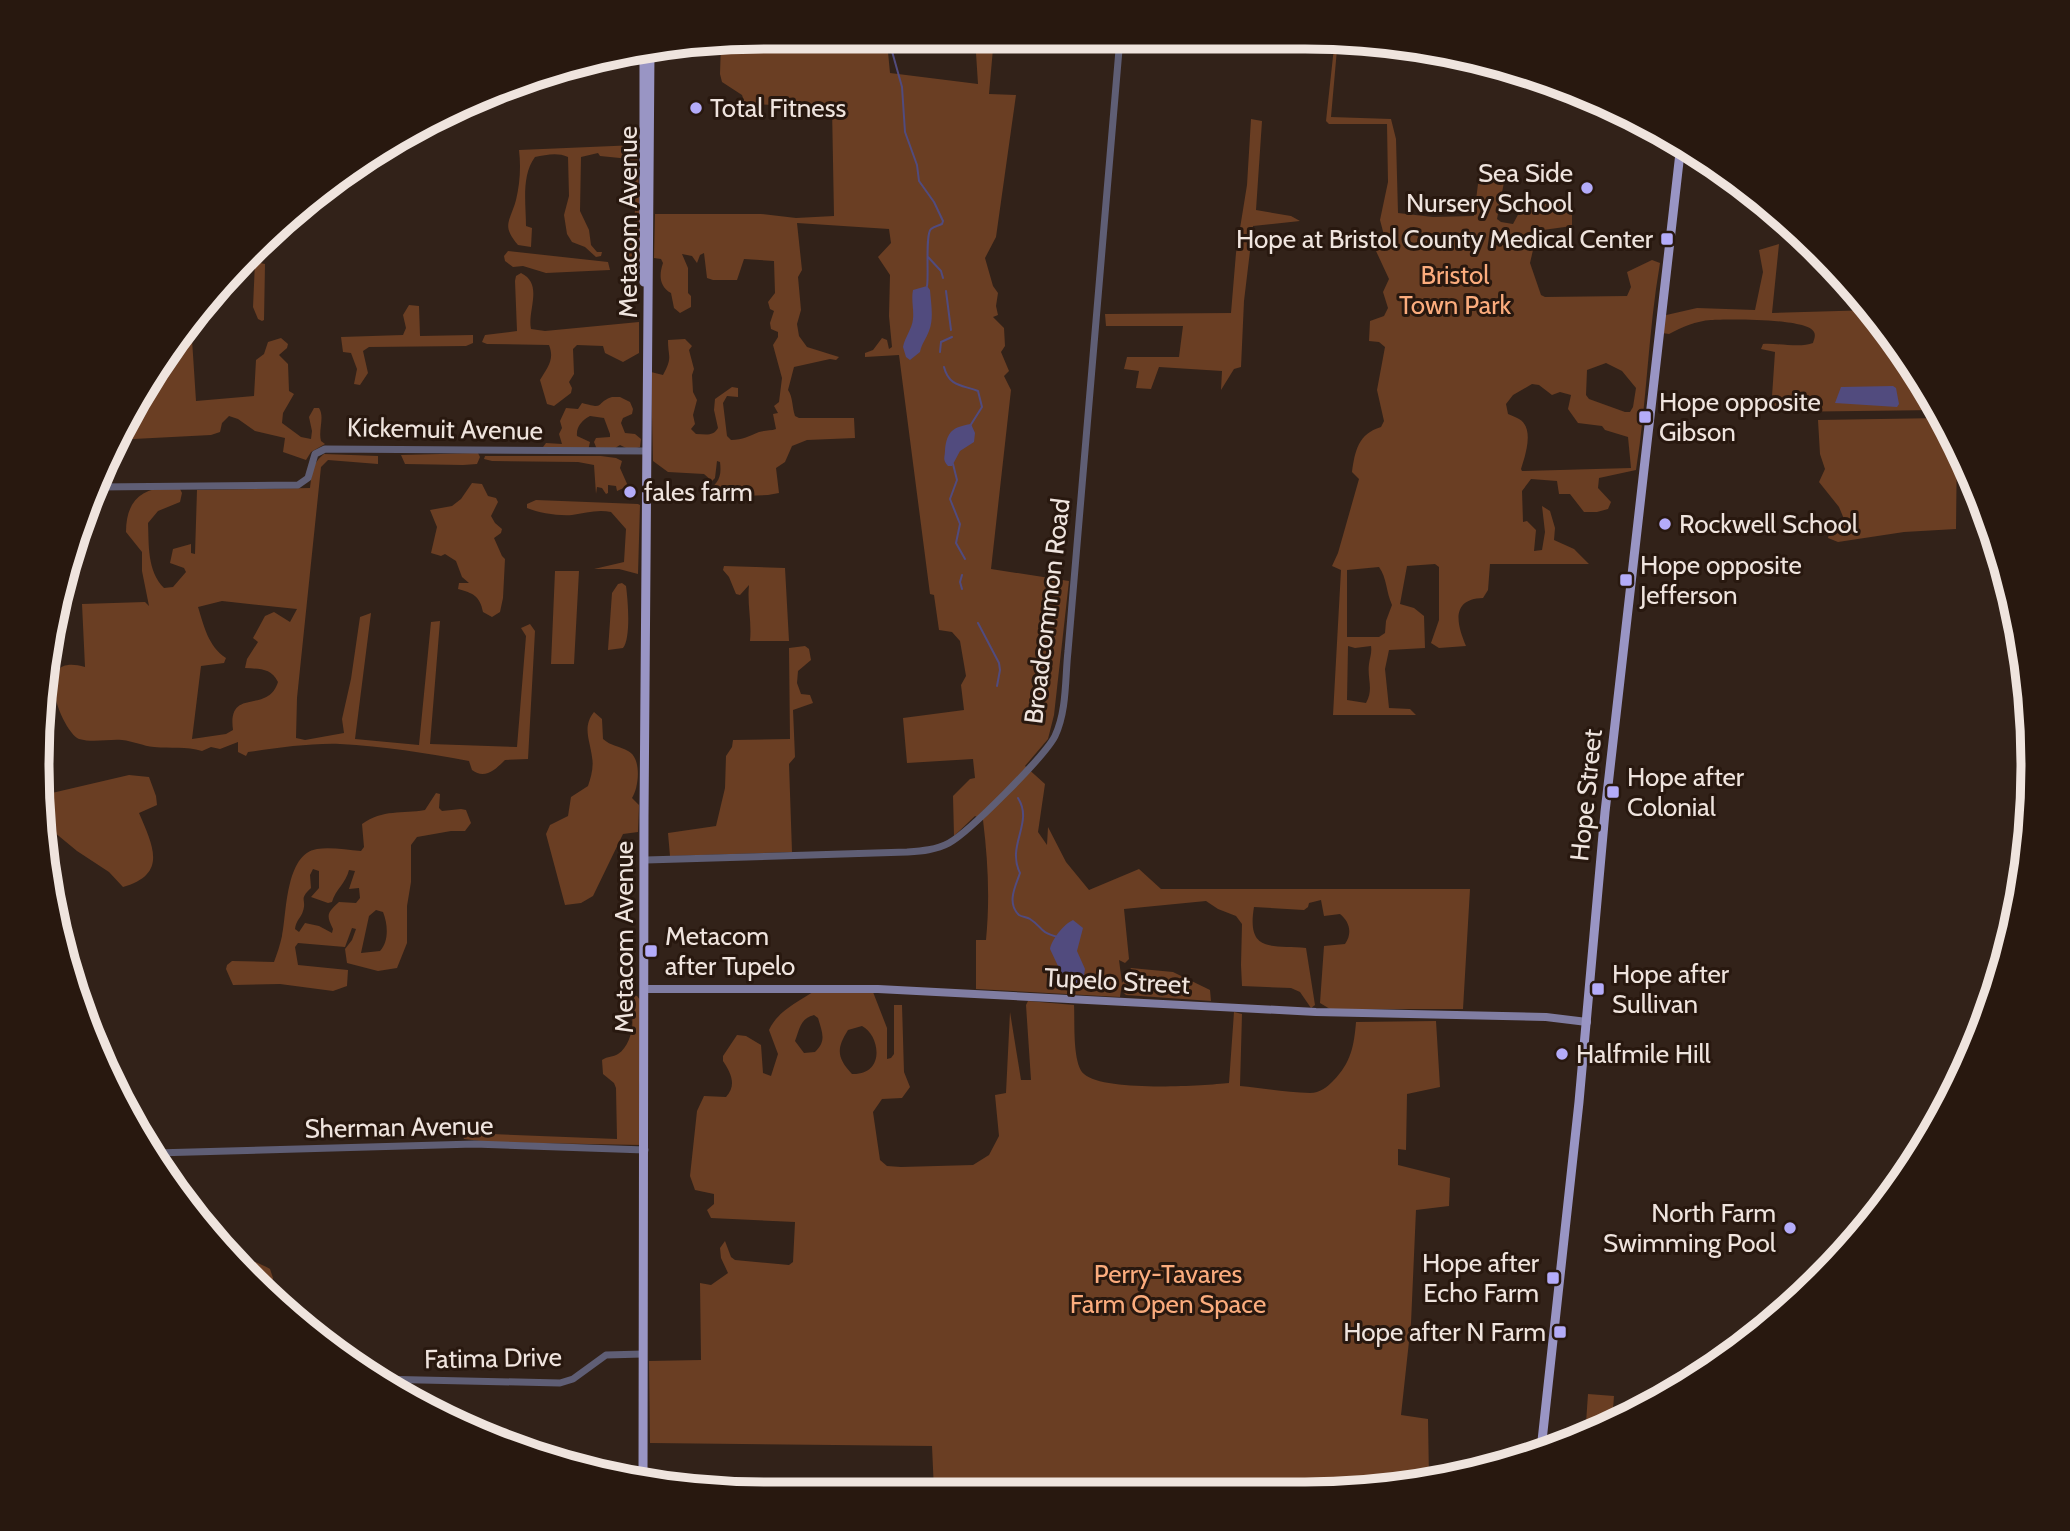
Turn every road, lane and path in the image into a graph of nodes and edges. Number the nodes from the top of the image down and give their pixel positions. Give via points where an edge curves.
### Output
1 (1119, 49) edge
2 (650, 59) edge
3 (644, 60) edge
4 (1680, 155) edge
5 (647, 393) junction
6 (647, 451) junction
7 (106, 487) edge
8 (646, 860) junction
9 (645, 989) junction
10 (1587, 1022) junction
11 (645, 1150) junction
12 (163, 1153) edge
13 (643, 1354) junction
14 (396, 1379) edge
15 (1542, 1441) edge
16 (643, 1471) edge

1 - 8 street, Broadcommon Road via 1068,651 1054,737 977,820 936,848
2 - 5 main road, Metacom Avenue
3 - 5 main road, Metacom Avenue
4 - 10 main road, Hope Street via 1605,812
5 - 6 main road, Metacom Avenue
6 - 7 street, Kickemuit Avenue via 325,449 315,454 308,478 299,485
6 - 8 main road, Metacom Avenue
8 - 9 main road, Metacom Avenue
9 - 10 main road, Tupelo Street via 878,989
9 - 11 main road, Metacom Avenue
10 - 15 main road, Hope Street
11 - 12 street, Sherman Avenue via 474,1144
11 - 13 main road, Metacom Avenue
13 - 14 street, Fatima Drive via 606,1354 573,1379 560,1383
13 - 16 main road, Metacom Avenue

